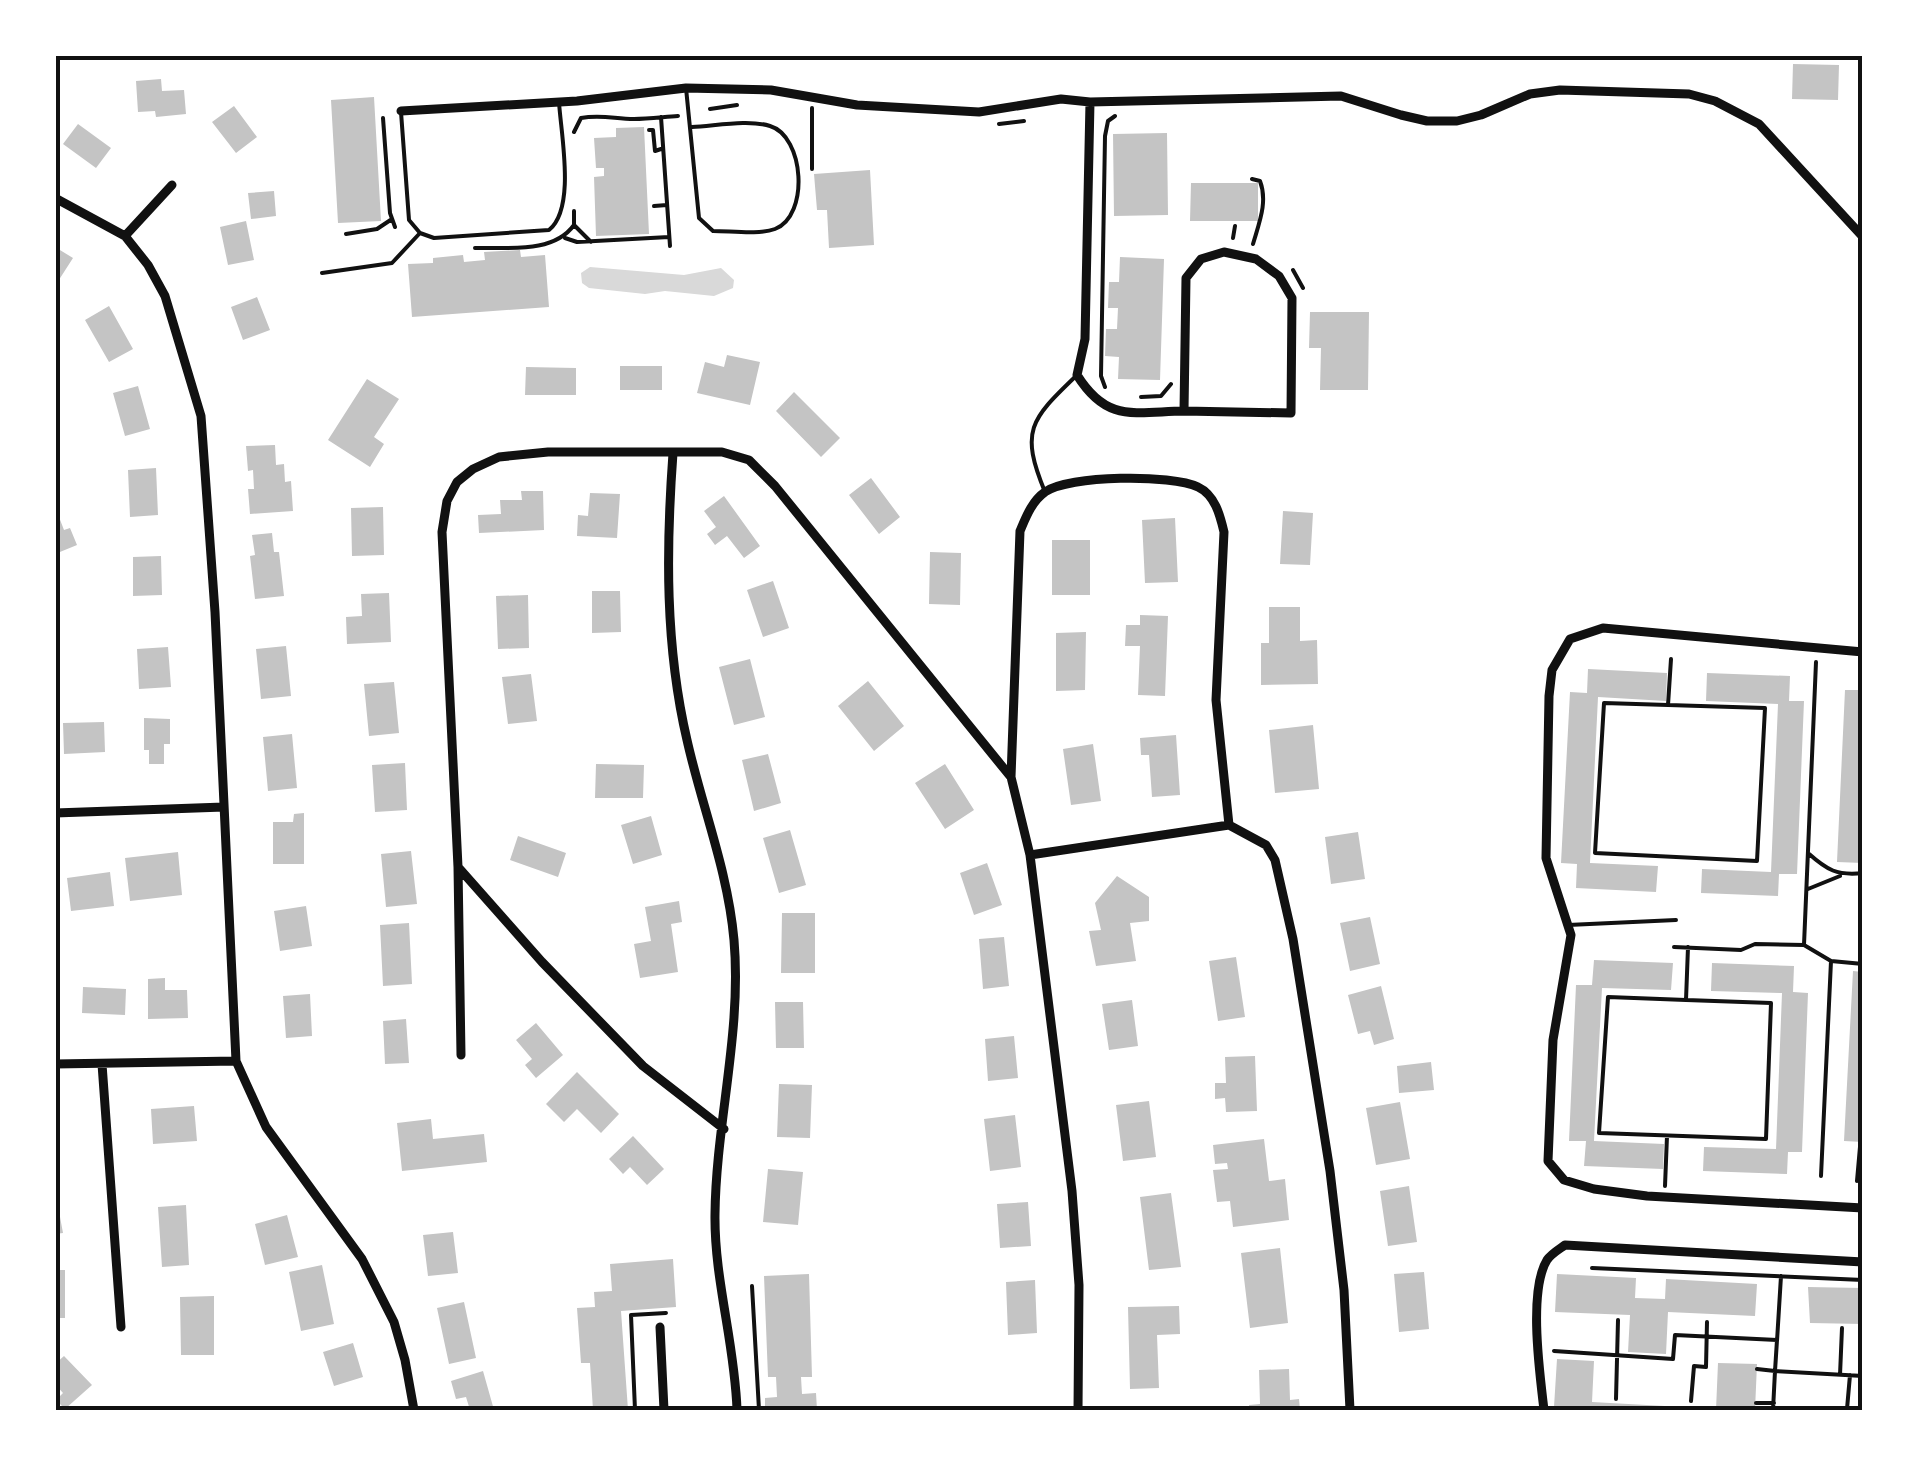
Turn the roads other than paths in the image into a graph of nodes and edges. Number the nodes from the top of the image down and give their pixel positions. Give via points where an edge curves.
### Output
1 (686, 88) junction
2 (560, 102) junction
3 (1090, 102) junction
4 (401, 112) joint
5 (692, 127) junction
6 (172, 185) dead end
7 (55, 198) edge
8 (420, 232) junction
9 (125, 236) junction
10 (1863, 236) edge
11 (322, 273) dead end
12 (1077, 375) junction
13 (1184, 411) junction
14 (672, 452) junction
15 (1044, 492) junction
16 (1863, 652) edge
17 (1011, 777) junction
18 (224, 807) junction
19 (55, 812) edge
20 (1229, 825) junction
21 (1030, 855) junction
22 (458, 867) junction
23 (1676, 920) dead end
24 (1568, 925) junction
25 (461, 1055) dead end
26 (236, 1061) junction
27 (55, 1064) edge
28 (102, 1064) junction
29 (724, 1129) junction
30 (1863, 1208) edge
31 (1863, 1262) edge
32 (121, 1327) dead end
33 (660, 1327) dead end
34 (414, 1410) edge
35 (664, 1410) edge
36 (737, 1410) edge
37 (1078, 1410) edge
38 (1350, 1410) edge
39 (1544, 1410) edge

1 - 2 street
1 - 3 street via 771,90 857,105 963,112 1061,99
1 - 5 lane
2 - 4 street
2 - 8 lane via 560,222 549,230 434,238
3 - 10 street via 1341,96 1401,115 1456,121 1560,90 1689,94 1759,124
3 - 12 street via 1086,339
4 - 8 lane via 410,220
5 - 5 lane via 699,218 713,231 774,230 788,219 798,198 793,146 782,132 767,125
6 - 9 street
7 - 9 street
8 - 11 lane via 392,262
9 - 18 street via 166,296 201,416
12 - 13 street via 1109,410
12 - 15 lane via 1041,409 1030,441
13 - 13 street via 1186,278 1201,259 1224,252 1256,259 1279,276 1292,298 1292,413
14 - 17 street via 732,453 755,465
14 - 22 street via 499,457 457,482 447,501 442,580
14 - 29 street via 668,540 677,689 734,942
15 - 17 street via 1020,531
15 - 20 street via 1070,481 1165,480 1199,487 1218,507 1224,532 1216,700
16 - 24 street via 1603,628 1570,639 1552,670 1549,696 1546,858
17 - 21 street
18 - 19 street
18 - 26 street
20 - 21 street
20 - 38 street via 1266,845 1275,860 1293,939 1344,1290
21 - 37 street via 1072,1191
22 - 25 street
22 - 29 street via 643,1066
23 - 24 lane
24 - 30 street via 1553,1040 1548,1161 1554,1171 1574,1184 1629,1194
26 - 28 street
26 - 34 street via 266,1127 362,1259 394,1322
27 - 28 street
28 - 32 street
29 - 36 street via 715,1226
31 - 39 street via 1564,1246 1548,1256 1542,1270 1536,1326
33 - 35 street

